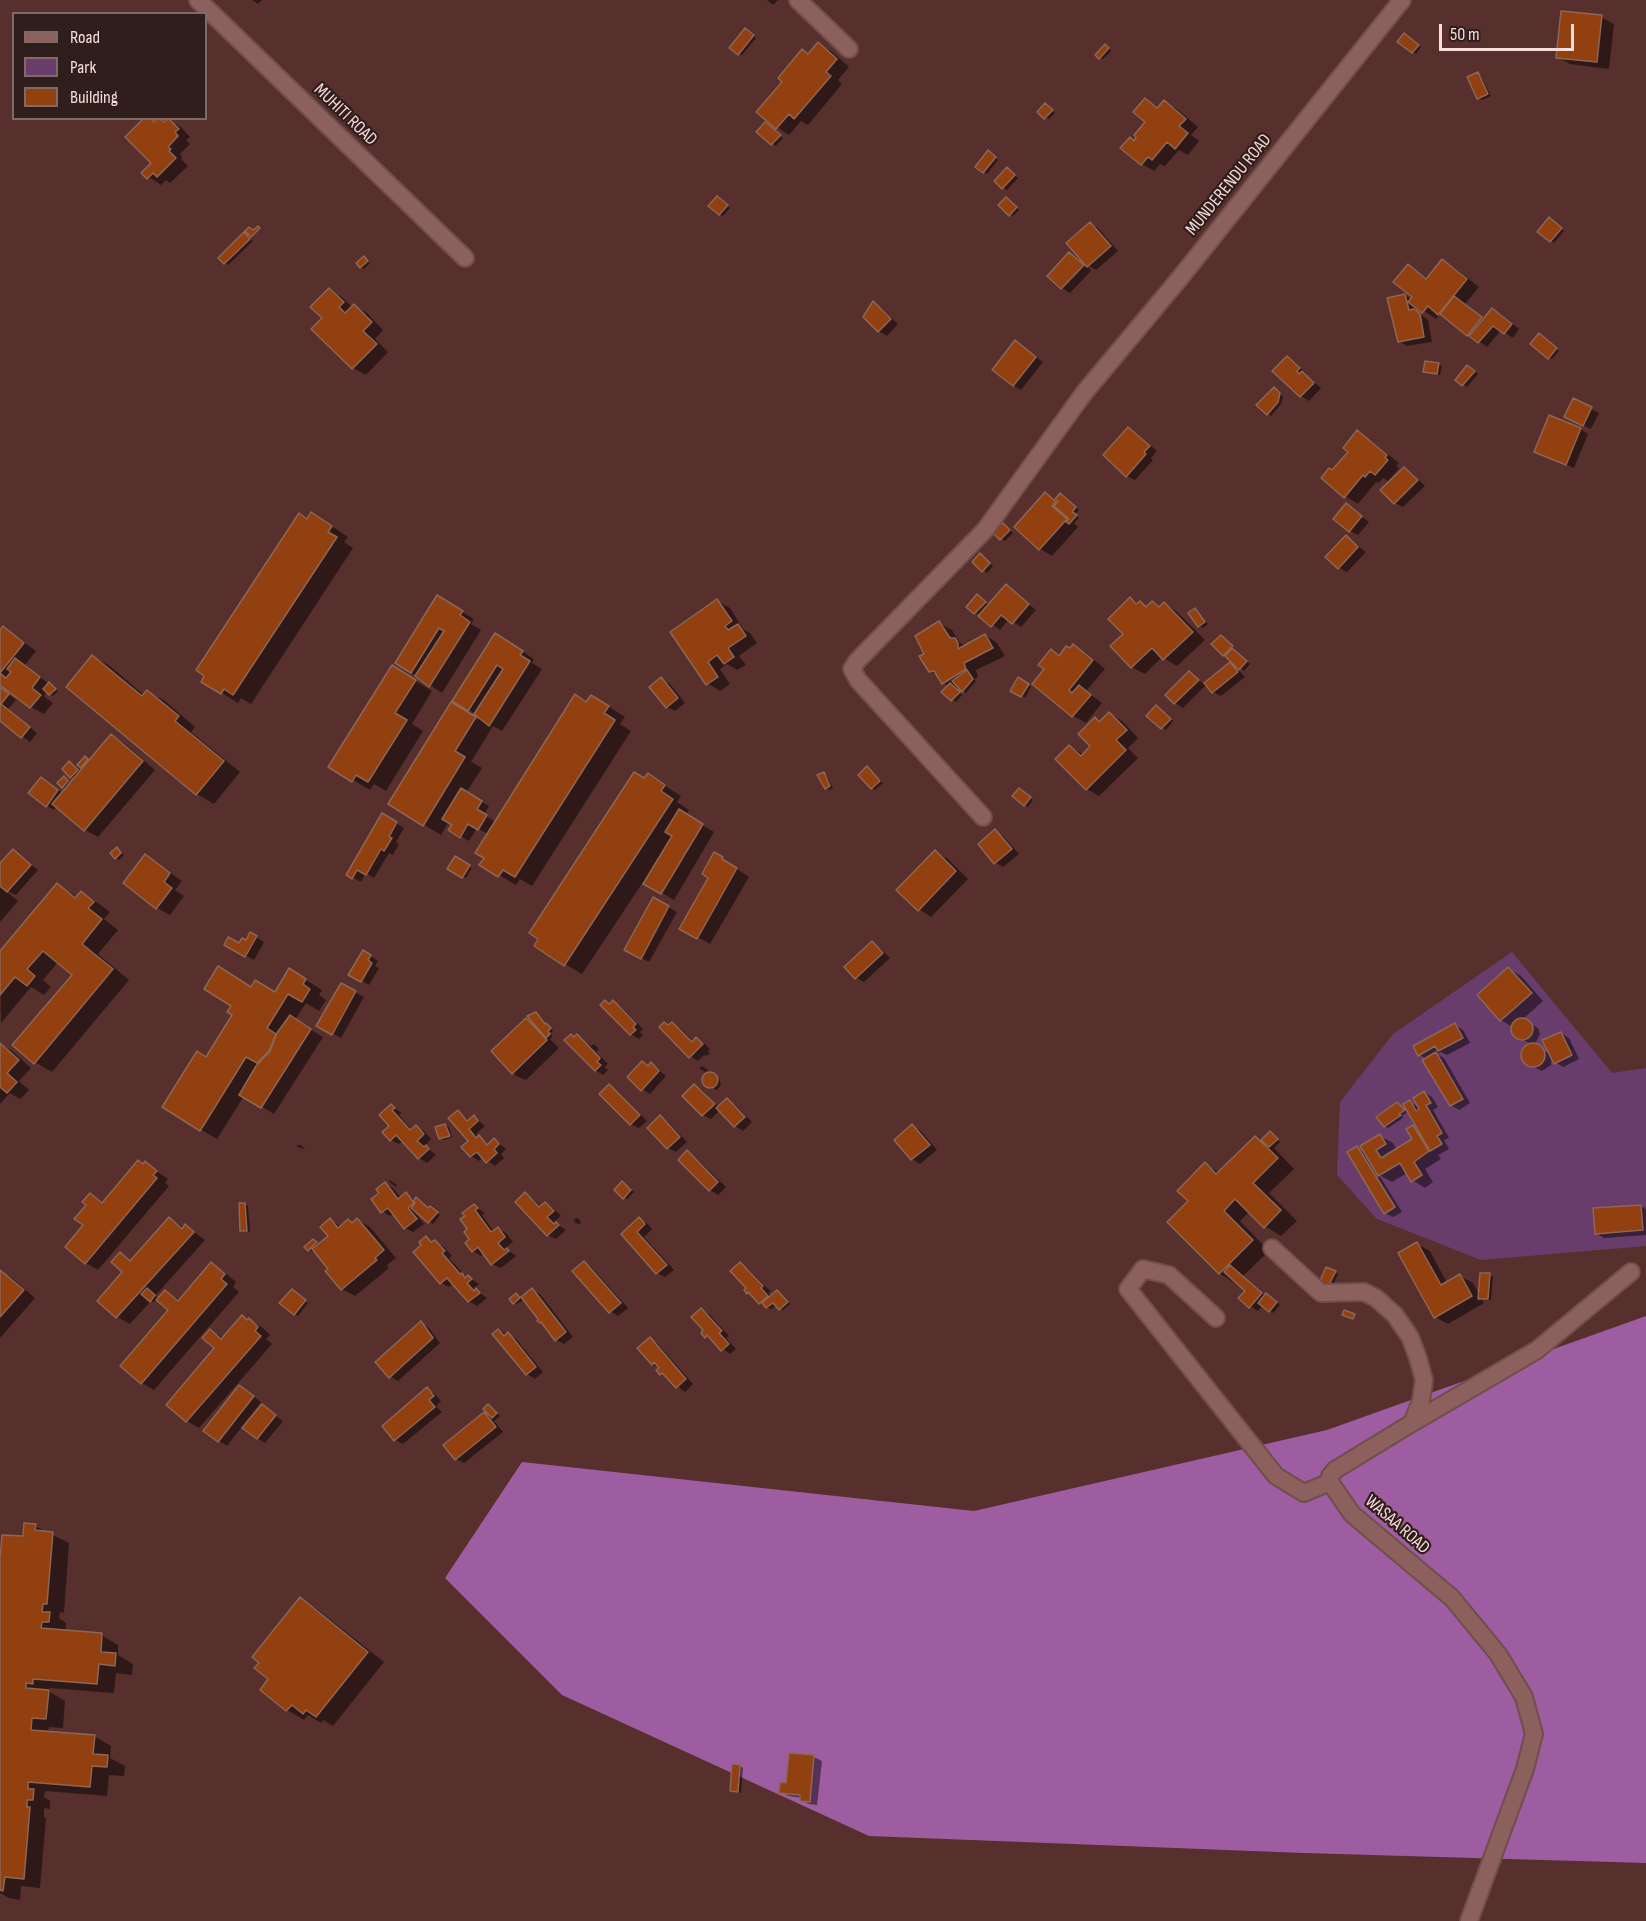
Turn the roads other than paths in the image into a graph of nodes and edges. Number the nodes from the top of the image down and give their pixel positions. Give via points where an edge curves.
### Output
1 (198, 0) edge
2 (798, 0) edge
3 (1402, 0) edge
4 (849, 49) dead end
5 (465, 258) dead end
6 (983, 817) dead end
7 (1272, 1248) dead end
8 (1630, 1272) dead end
9 (1216, 1318) dead end
10 (1412, 1423) junction
11 (1330, 1482) junction
12 (1469, 1921) edge

1 - 5 street, MUHITI ROAD
2 - 4 street
3 - 6 street, MUNDERENDU ROAD via 1084,393 985,530 852,669
7 - 10 street via 1321,1293 1364,1292 1395,1315 1410,1336 1424,1380
8 - 10 street via 1537,1350
9 - 11 street via 1169,1275 1143,1269 1128,1289 1276,1476 1304,1493
10 - 11 street via 1335,1470
11 - 12 street, WASAA ROAD via 1352,1514 1452,1598 1498,1654 1524,1697 1534,1734 1526,1769

